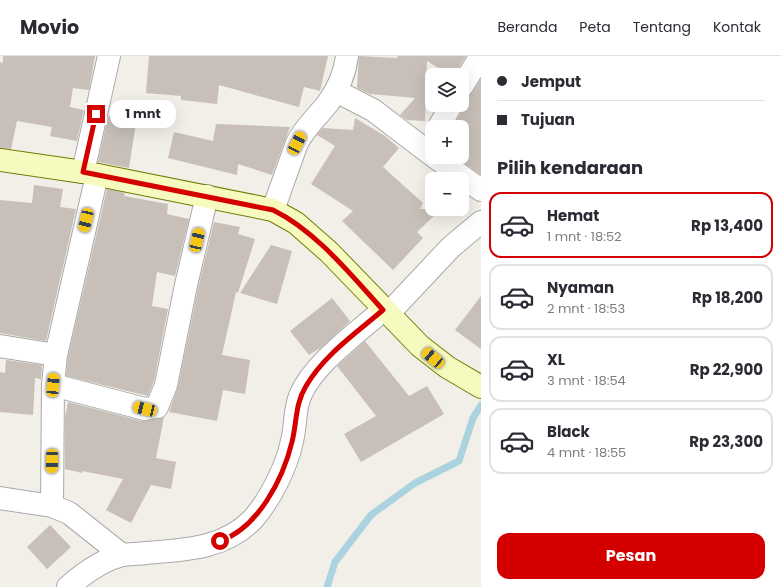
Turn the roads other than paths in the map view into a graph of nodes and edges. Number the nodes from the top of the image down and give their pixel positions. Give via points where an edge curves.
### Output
1 (109, 56) edge
2 (347, 56) edge
3 (481, 56) edge
4 (469, 75) edge
5 (336, 91) junction
6 (425, 146) edge
7 (0, 160) edge
8 (448, 164) edge
9 (90, 174) junction
10 (481, 190) edge
11 (207, 196) junction
12 (273, 210) junction
13 (481, 222) edge
14 (386, 312) junction
15 (0, 346) edge
16 (56, 355) junction
17 (473, 382) edge
18 (53, 385) junction
19 (0, 498) edge
20 (52, 506) junction
21 (122, 556) junction
22 (68, 587) edge

1 - 9 street
2 - 5 street
3 - 4 street
5 - 6 street via 373,110
5 - 12 street via 302,133
7 - 9 street
8 - 10 street
9 - 11 street
9 - 16 street
11 - 12 street
11 - 18 street via 166,385 157,407 145,409
12 - 14 street via 296,223 329,252
13 - 14 street via 450,247
14 - 17 street via 433,358
14 - 21 street via 321,365 306,385 297,408 292,442 276,486 253,519 231,537 197,548
15 - 16 street
16 - 18 street
18 - 20 street
19 - 20 street
20 - 21 street via 69,513
21 - 22 street via 97,565

